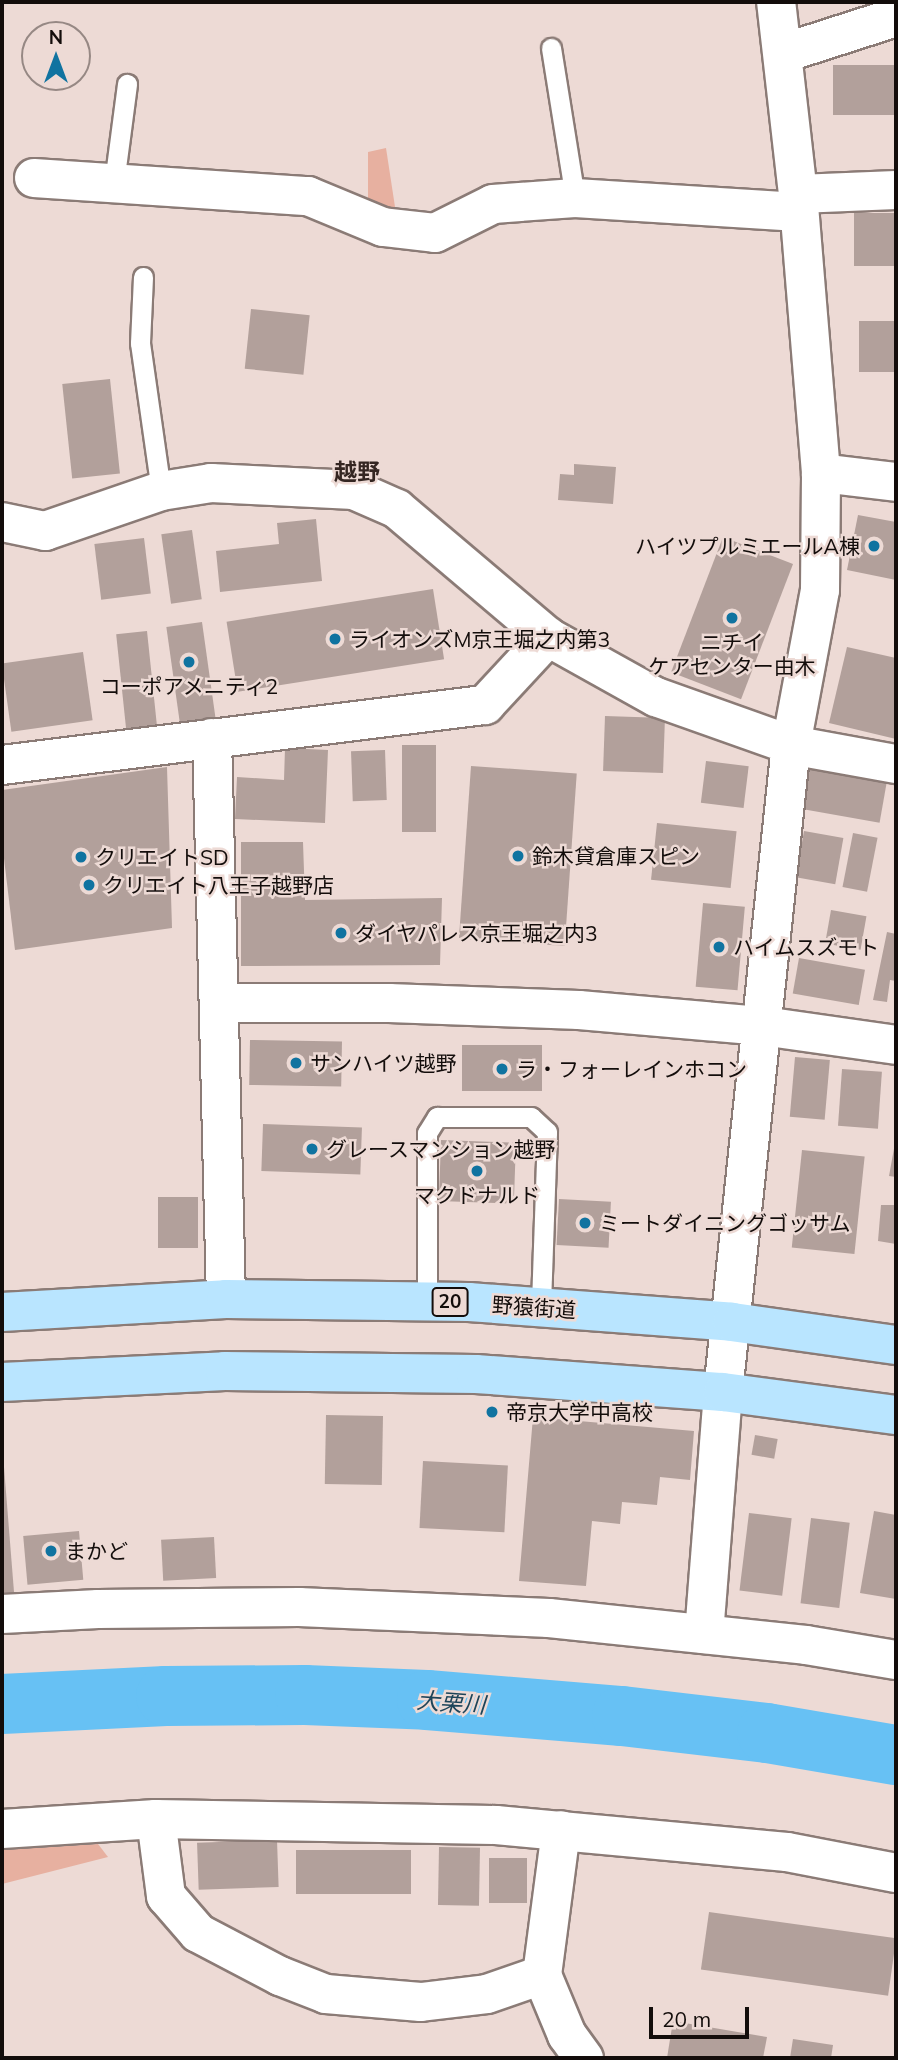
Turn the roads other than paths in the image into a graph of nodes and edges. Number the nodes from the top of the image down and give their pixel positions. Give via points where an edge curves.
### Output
1 (776, 2) edge
2 (896, 17) edge
3 (551, 48) dead end
4 (784, 53) junction
5 (127, 84) dead end
6 (34, 178) dead end
7 (114, 183) junction
8 (896, 190) edge
9 (575, 198) junction
10 (798, 203) junction
11 (142, 277) dead end
12 (821, 473) junction
13 (896, 482) edge
14 (162, 491) junction
15 (2, 522) edge
16 (548, 637) junction
17 (212, 738) junction
18 (791, 745) junction
19 (896, 764) edge
20 (2, 765) edge
21 (219, 1003) junction
22 (763, 1026) junction
23 (896, 1045) edge
24 (226, 1299) junction
25 (427, 1302) junction
26 (541, 1307) junction
27 (2, 1312) edge
28 (732, 1322) junction
29 (896, 1345) edge
30 (2, 1382) edge
31 (723, 1392) junction
32 (896, 1415) edge
33 (2, 1614) edge
34 (704, 1634) junction
35 (896, 1660) edge
36 (156, 1819) junction
37 (2, 1829) edge
38 (561, 1830) junction
39 (896, 1873) edge
40 (542, 1975) junction
41 (584, 2058) edge

1 - 4 street
2 - 4 street
3 - 9 lane
4 - 10 street
5 - 7 lane
6 - 7 street
7 - 9 street via 307,197 383,227 435,233 493,204
8 - 10 street
9 - 10 street
10 - 12 street
11 - 14 lane via 140,343
12 - 13 street
12 - 18 street via 820,590
14 - 15 street via 45,531
14 - 16 street via 211,483 354,490 397,509
16 - 17 street via 485,705
16 - 18 street via 656,697
17 - 20 street
17 - 21 street
18 - 19 street
18 - 22 street
21 - 22 street via 579,1010
21 - 24 street
22 - 23 street
22 - 28 street
24 - 25 main road, 野猿街道 / 20
24 - 27 main road, 野猿街道 / 20
25 - 26 main road, 野猿街道 / 20
25 - 26 lane via 427,1133 436,1117 531,1117 547,1132
26 - 28 main road, 野猿街道 / 20
28 - 29 main road, 野猿街道 / 20
28 - 31 street
30 - 31 main road via 225,1371 369,1371
31 - 32 main road
31 - 34 street
33 - 34 street via 312,1607 549,1618
34 - 35 street
36 - 37 street
36 - 38 street
36 - 40 street via 166,1896 198,1933 280,1976 326,1994 421,2002 487,1994
38 - 39 street via 787,1852
38 - 40 street
40 - 41 street via 567,2035

